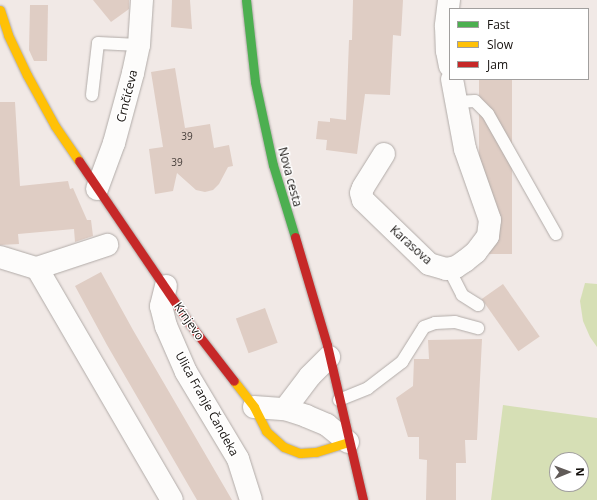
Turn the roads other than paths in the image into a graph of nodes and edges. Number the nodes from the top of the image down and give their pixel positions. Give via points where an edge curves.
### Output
1 (142, 0) edge
2 (246, 0) edge
3 (450, 0) edge
4 (0, 10) edge
5 (139, 45) junction
6 (449, 61) edge
7 (452, 80) edge
8 (92, 95) dead end
9 (456, 102) junction
10 (384, 154) dead end
11 (97, 189) junction
12 (556, 234) dead end
13 (107, 245) dead end
14 (0, 257) edge
15 (38, 268) junction
16 (449, 269) junction
17 (166, 286) junction
18 (478, 305) dead end
19 (478, 328) dead end
20 (329, 356) junction
21 (339, 400) junction
22 (254, 407) junction
23 (285, 409) junction
24 (348, 442) junction
25 (172, 500) edge
26 (251, 500) edge
27 (362, 500) edge

1 - 5 street, Crnčićeva
2 - 20 street, Nova cesta via 255,82 273,165
3 - 6 street via 446,26
4 - 11 street, Krnjevo via 8,34 46,111
5 - 8 lane via 98,44
5 - 11 street, Crnčićeva via 114,143
7 - 9 street
9 - 12 lane via 475,101 488,114
9 - 16 street via 465,149 490,220 488,236 476,252 456,267
10 - 16 street, Karasova via 363,188 363,200 429,264
11 - 17 street, Krnjevo
13 - 15 street
14 - 15 street
15 - 25 street
16 - 18 lane via 462,296
17 - 22 street, Krnjevo via 189,323
17 - 26 street, Ulica Franje Čandeka via 161,306 166,326 186,372 238,459
19 - 21 lane via 455,322 435,323 424,327 402,362 368,388
20 - 21 street
20 - 23 street
21 - 24 street
22 - 23 street
22 - 24 street, Krnjevo via 266,431 284,447 300,453 316,452
23 - 24 street via 327,425
24 - 27 street

